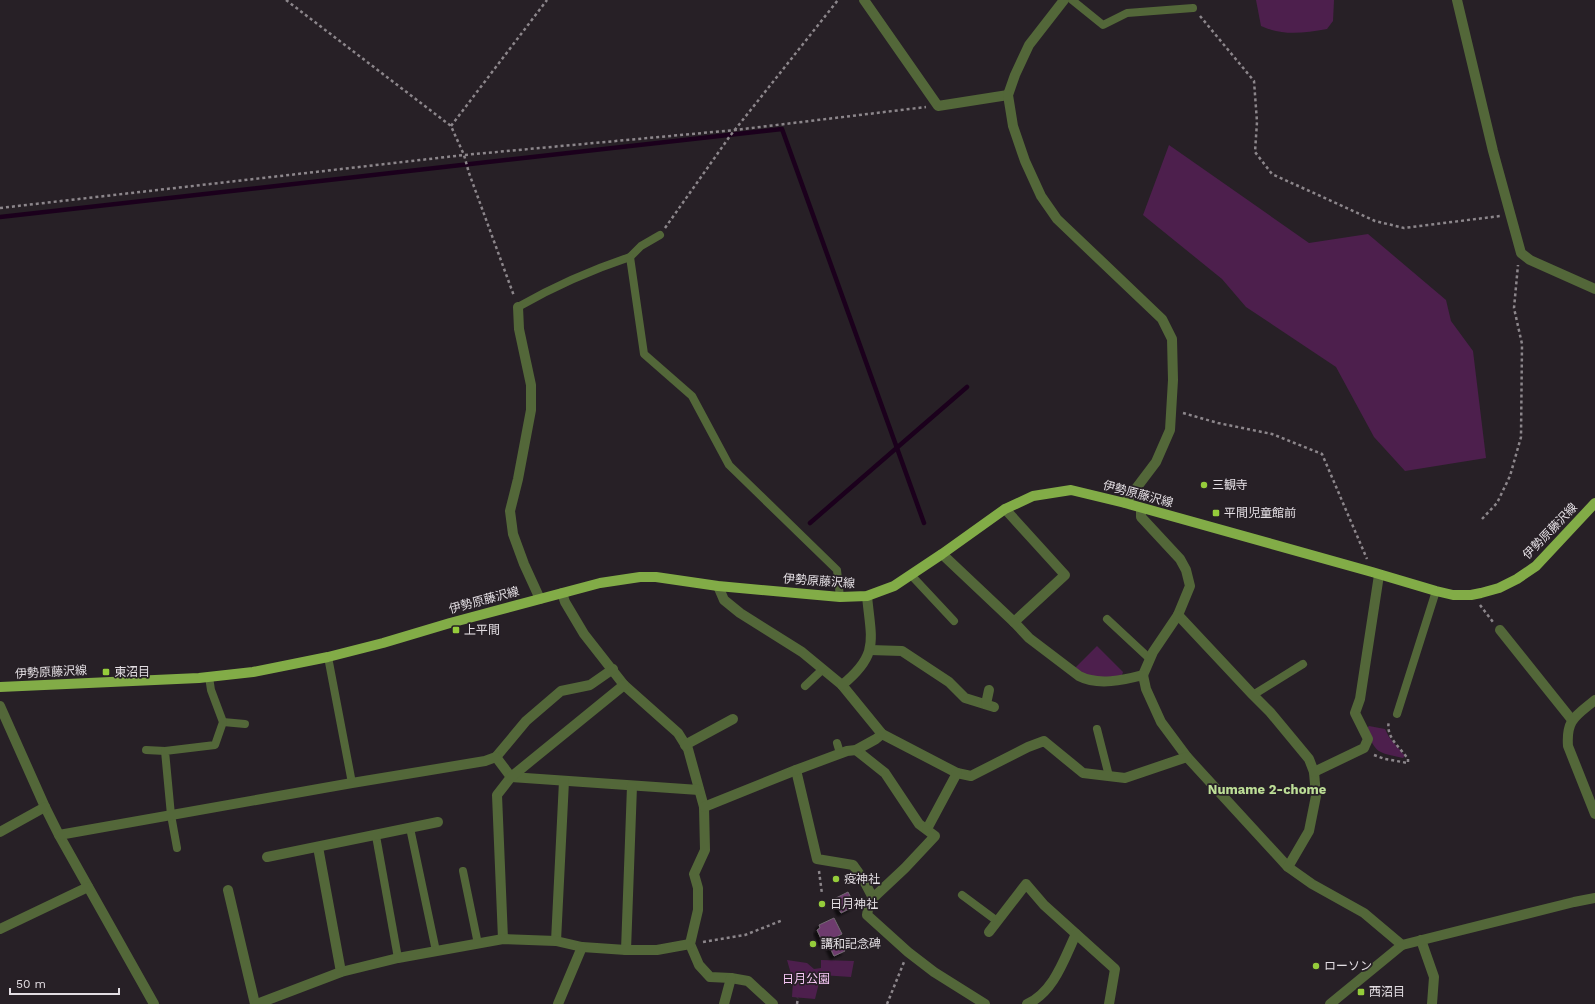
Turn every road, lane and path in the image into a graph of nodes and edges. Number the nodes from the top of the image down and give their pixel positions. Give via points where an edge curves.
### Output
1 (286, 0) edge
2 (547, 0) edge
3 (838, 0) edge
4 (864, 0) edge
5 (1064, 0) edge
6 (1072, 0) edge
7 (1457, 0) edge
8 (1193, 8) joint
9 (1008, 95) junction
10 (938, 106) junction
11 (451, 126) junction
12 (736, 130) junction
13 (464, 155) junction
14 (0, 208) edge
15 (1510, 215) junction
16 (660, 235) joint
17 (1521, 253) junction
18 (630, 257) junction
19 (1595, 288) edge
20 (518, 307) junction
21 (1171, 409) junction
22 (1125, 503) junction
23 (1595, 503) edge
24 (1005, 509) junction
25 (1141, 509) junction
26 (1482, 519) dead end
27 (942, 554) junction
28 (1376, 573) junction
29 (911, 575) junction
30 (718, 586) junction
31 (1436, 591) junction
32 (562, 594) junction
33 (1471, 595) junction
34 (867, 596) junction
35 (840, 597) junction
36 (540, 599) junction
37 (1178, 615) junction
38 (1107, 619) dead end
39 (954, 621) dead end
40 (1014, 622) junction
41 (1500, 630) joint
42 (870, 650) junction
43 (328, 657) junction
44 (1150, 659) junction
45 (1303, 664) dead end
46 (613, 669) junction
47 (823, 669) junction
48 (1143, 674) junction
49 (209, 677) junction
50 (624, 685) junction
51 (842, 685) junction
52 (805, 686) dead end
53 (0, 687) edge
54 (989, 690) dead end
55 (1253, 695) junction
56 (1595, 700) edge
57 (0, 706) edge
58 (1397, 714) joint
59 (733, 719) dead end
60 (1572, 720) junction
61 (223, 722) junction
62 (245, 724) dead end
63 (1097, 729) dead end
64 (882, 734) junction
65 (837, 743) dead end
66 (685, 745) junction
67 (146, 750) dead end
68 (165, 750) junction
69 (856, 750) junction
70 (840, 753) junction
71 (496, 757) junction
72 (1187, 757) junction
73 (1385, 759) dead end
74 (796, 770) junction
75 (1314, 772) junction
76 (957, 773) junction
77 (1109, 776) junction
78 (511, 777) junction
79 (564, 781) junction
80 (352, 783) junction
81 (632, 786) junction
82 (699, 790) junction
83 (44, 807) junction
84 (704, 807) junction
85 (1595, 814) edge
86 (171, 815) junction
87 (438, 822) dead end
88 (410, 828) junction
89 (927, 829) junction
90 (0, 832) edge
91 (59, 835) junction
92 (376, 836) junction
93 (318, 847) junction
94 (177, 848) dead end
95 (267, 857) dead end
96 (1288, 867) junction
97 (463, 871) dead end
98 (820, 876) dead end
99 (88, 887) junction
100 (228, 890) dead end
101 (822, 894) dead end
102 (962, 895) dead end
103 (873, 898) junction
104 (1595, 898) edge
105 (783, 920) dead end
106 (997, 921) junction
107 (0, 929) edge
108 (249, 932) dead end
109 (989, 932) dead end
110 (238, 933) junction
111 (1076, 934) junction
112 (502, 939) junction
113 (1421, 940) junction
114 (556, 942) junction
115 (478, 944) junction
116 (690, 944) junction
117 (1402, 945) junction
118 (582, 947) junction
119 (626, 950) junction
120 (436, 951) junction
121 (908, 952) junction
122 (398, 958) junction
123 (341, 972) junction
124 (731, 978) junction
125 (798, 998) dead end
126 (154, 1004) edge
127 (256, 1004) edge
128 (558, 1004) edge
129 (724, 1004) edge
130 (773, 1004) edge
131 (797, 1004) edge
132 (886, 1004) edge
133 (985, 1004) edge
134 (1027, 1004) edge
135 (1110, 1004) edge
136 (1330, 1004) edge
137 (1432, 1004) edge

1 - 11 path
2 - 11 path
3 - 12 path
4 - 10 street
5 - 9 street via 1029,45
6 - 8 lane via 1103,25 1127,13
7 - 15 street
8 - 15 path via 1254,82 1255,152 1272,174 1375,221 1404,228
9 - 10 street
9 - 21 street via 1013,126 1041,196 1057,219 1162,319 1172,339
10 - 12 path
11 - 13 path
12 - 13 path
12 - 16 path
13 - 14 path
13 - 20 path
15 - 17 street
16 - 18 lane via 641,246
17 - 19 street via 1530,260
17 - 26 path via 1518,260 1514,308 1522,344 1520,437 1510,476 1497,503
18 - 20 lane via 602,266
18 - 35 lane via 644,354 692,396 729,465 837,570
20 - 36 street via 519,329 531,385 531,410 510,511 513,534
21 - 22 street via 1170,430 1156,462
21 - 28 path via 1218,423 1272,434 1322,454
22 - 24 main road, 伊勢原藤沢線 via 1071,490 1033,496
22 - 25 main road, 伊勢原藤沢線
23 - 33 main road, 伊勢原藤沢線 via 1536,566 1499,588
24 - 27 main road, 伊勢原藤沢線
24 - 40 street via 1065,575
25 - 28 main road, 伊勢原藤沢線
25 - 37 street via 1141,518 1180,559 1186,570 1190,586
27 - 29 main road, 伊勢原藤沢線
27 - 40 street
28 - 31 main road, 伊勢原藤沢線
28 - 75 street via 1360,700 1355,713 1368,740 1364,748
29 - 34 main road, 伊勢原藤沢線 via 894,586
29 - 39 lane
30 - 32 main road, 伊勢原藤沢線 via 640,576 600,583
30 - 35 main road, 伊勢原藤沢線
30 - 47 street via 724,600 740,613 802,652
31 - 33 main road, 伊勢原藤沢線 via 1453,595
31 - 58 lane
32 - 36 main road, 伊勢原藤沢線
32 - 46 street via 584,634
33 - 41 path
34 - 35 main road, 伊勢原藤沢線
34 - 42 street
36 - 43 main road, 伊勢原藤沢線
37 - 44 street
37 - 55 street
38 - 44 lane
40 - 48 street via 1029,638 1088,681 1126,680
41 - 60 street
42 - 51 street via 856,673
42 - 54 street via 902,651 949,682 964,698 990,706
43 - 49 main road, 伊勢原藤沢線 via 253,672
43 - 80 lane
44 - 48 street
45 - 55 lane
46 - 50 street
46 - 71 street via 590,685 561,691 526,721
47 - 51 street
47 - 52 lane
48 - 72 street via 1146,689 1160,722
49 - 53 main road, 伊勢原藤沢線
49 - 61 lane
50 - 66 street via 678,733
50 - 78 street
51 - 64 street
55 - 75 street via 1309,759
56 - 60 street
57 - 83 street
58 - 73 path via 1390,721 1388,728 1391,738 1408,759 1408,763
59 - 66 street
60 - 85 street via 1568,728 1568,746
61 - 62 lane
61 - 68 lane via 215,745
63 - 77 lane
64 - 69 street
64 - 76 street
65 - 70 lane
66 - 82 street
67 - 68 lane
68 - 86 lane
69 - 70 street
69 - 89 street via 884,773 919,824
70 - 74 street
71 - 78 street
71 - 80 street
72 - 77 street via 1125,778
72 - 96 street
74 - 84 street
74 - 103 street via 817,859 853,865
75 - 96 street via 1316,796 1309,831
76 - 77 street via 971,776 1044,741 1083,773
76 - 89 street
78 - 79 street
78 - 112 street via 497,795
79 - 81 street
79 - 114 street
80 - 86 street
81 - 82 street
81 - 119 street
82 - 84 street
83 - 90 street
83 - 91 street
84 - 116 street via 705,850 694,874 698,888 698,910
86 - 91 street
86 - 94 lane
87 - 88 street
88 - 92 street
88 - 120 lane
89 - 103 street via 935,836
91 - 99 street
92 - 93 street
92 - 122 lane
93 - 95 street
93 - 123 street
96 - 117 street via 1312,884 1364,913
97 - 115 lane
98 - 101 path
99 - 107 street
99 - 126 street
100 - 110 street
102 - 106 lane
103 - 121 street via 867,915
104 - 113 street
105 - 116 path via 745,935
106 - 109 street
106 - 111 street via 1026,884 1044,905
108 - 110 street
110 - 127 street
111 - 134 street via 1050,987
111 - 135 street via 1114,969
112 - 114 street
112 - 115 street
113 - 117 street
113 - 137 street via 1434,977
114 - 118 street
115 - 120 street
116 - 119 street via 658,950
116 - 124 street via 699,965 710,977
117 - 136 street
118 - 119 street
118 - 128 street
120 - 122 street
121 - 132 path
121 - 133 street via 934,972
122 - 123 street
123 - 127 street
124 - 129 street
124 - 130 street via 748,981
125 - 131 path

